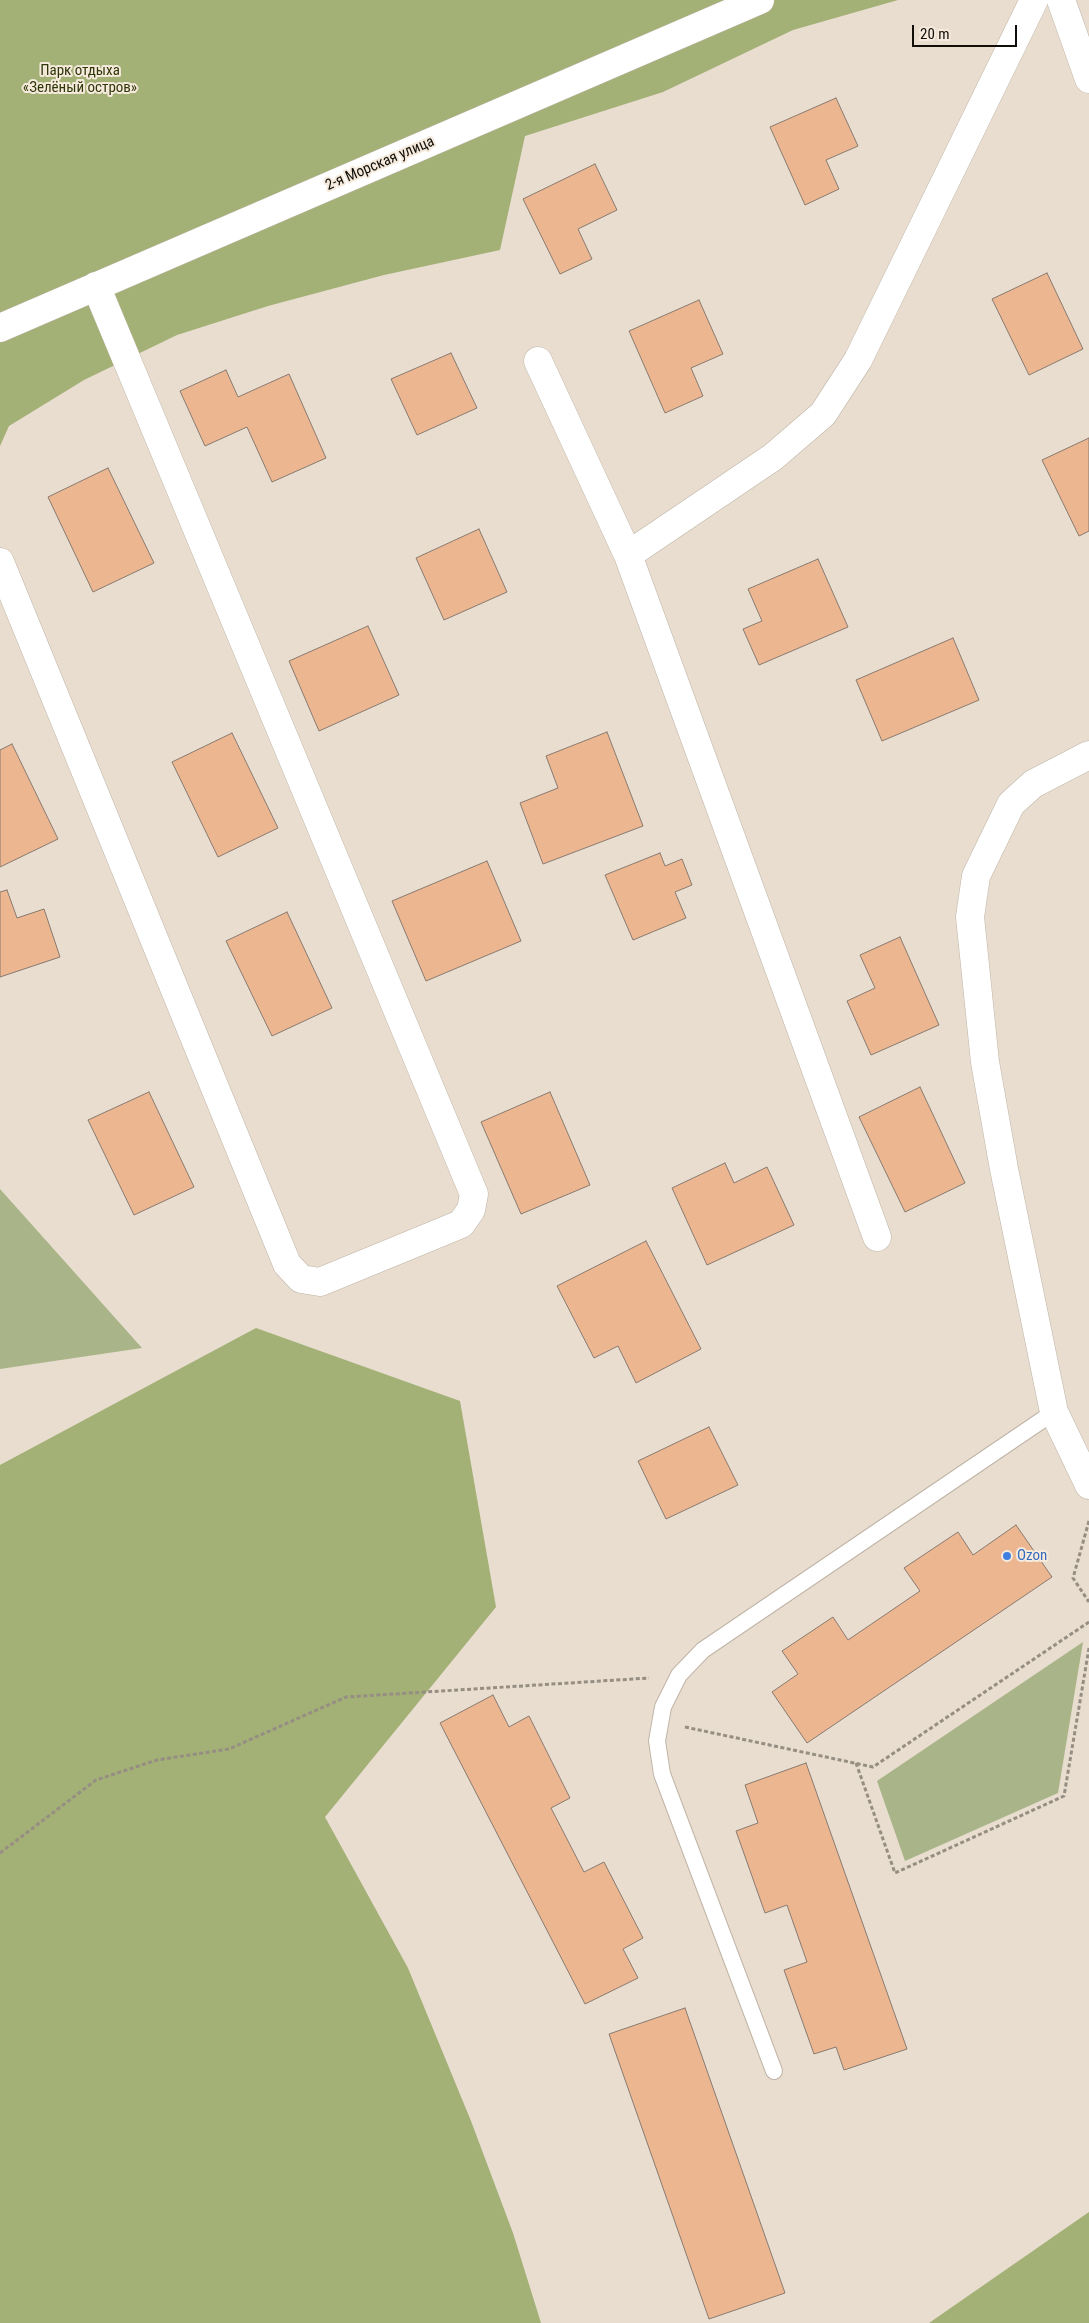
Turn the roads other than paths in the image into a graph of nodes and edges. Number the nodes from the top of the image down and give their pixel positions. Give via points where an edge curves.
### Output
1 (760, 0) edge
2 (1034, 0) edge
3 (1061, 0) edge
4 (1089, 79) edge
5 (96, 286) junction
6 (0, 328) edge
7 (538, 361) dead end
8 (628, 555) junction
9 (0, 562) edge
10 (1089, 755) edge
11 (877, 1236) dead end
12 (1054, 1412) junction
13 (1089, 1485) edge
14 (774, 2072) dead end

1 - 5 street, 2-я Морская улица
2 - 8 street via 858,360 823,414 773,457
3 - 4 street
5 - 6 street, 2-я Морская улица
5 - 9 street via 474,1194 471,1210 461,1224 320,1282 300,1279 287,1264
7 - 8 street
8 - 11 street
10 - 12 street via 1033,784 1011,804 976,876 970,917 985,1062
12 - 13 street
12 - 14 lane via 703,1650 679,1675 663,1707 657,1742 662,1774

